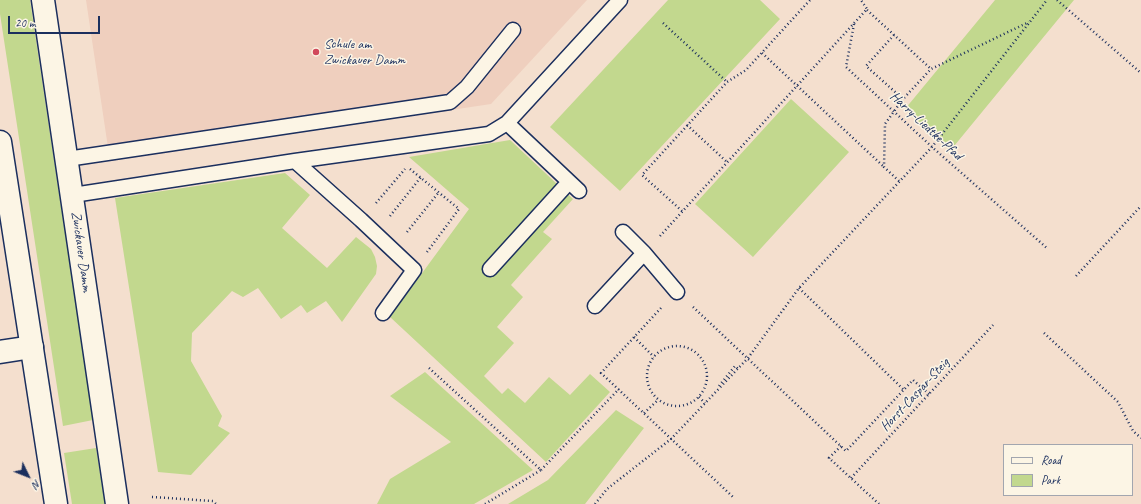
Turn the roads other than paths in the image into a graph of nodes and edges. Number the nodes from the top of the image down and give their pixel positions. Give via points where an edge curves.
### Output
1 (43, 0) edge
2 (620, 0) edge
3 (514, 30) dead end
4 (507, 123) junction
5 (0, 142) edge
6 (67, 158) junction
7 (295, 161) junction
8 (569, 182) junction
9 (579, 192) dead end
10 (73, 195) junction
11 (622, 232) dead end
12 (644, 253) junction
13 (490, 269) dead end
14 (677, 292) road end
15 (595, 306) dead end
16 (383, 313) dead end
17 (32, 347) junction
18 (0, 352) edge
19 (56, 504) edge
20 (117, 504) edge

1 - 6 street, Zwickauer Damm
2 - 4 lane
3 - 6 lane via 467,87 450,102
4 - 7 lane via 489,134
4 - 8 lane
5 - 17 street
6 - 10 street, Zwickauer Damm
7 - 10 lane
7 - 16 lane via 414,270
8 - 9 lane
8 - 13 lane
10 - 20 street, Zwickauer Damm
11 - 12 lane
12 - 14 lane
12 - 15 lane
17 - 18 street
17 - 19 street

